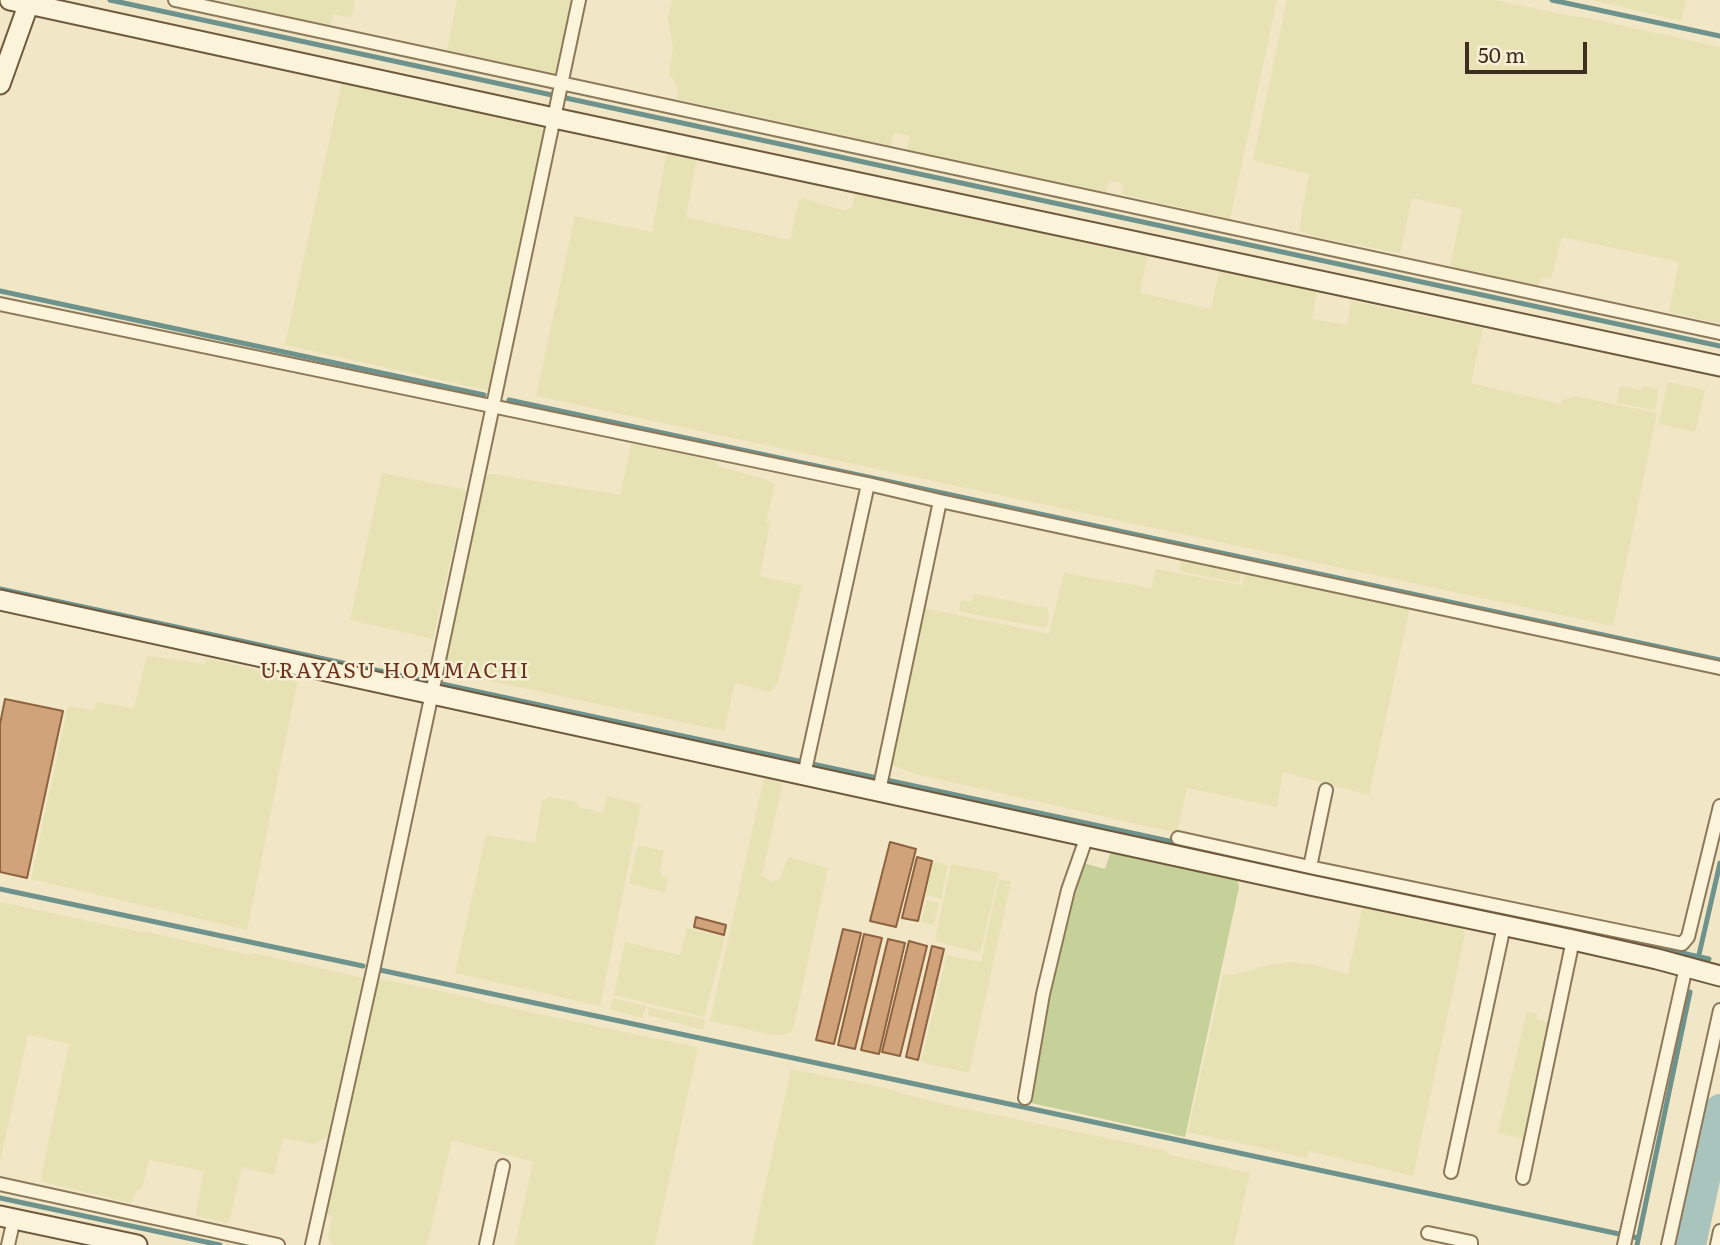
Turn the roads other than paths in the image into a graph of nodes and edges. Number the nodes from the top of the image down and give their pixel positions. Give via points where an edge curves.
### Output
1 (175, 0) edge
2 (579, 0) edge
3 (23, 1) edge
4 (0, 84) edge
5 (560, 85) junction
6 (555, 110) junction
7 (0, 304) edge
8 (1720, 333) edge
9 (1720, 366) edge
10 (492, 406) junction
11 (868, 485) junction
12 (940, 501) junction
13 (0, 600) edge
14 (1720, 668) edge
15 (431, 694) junction
16 (806, 767) junction
17 (881, 783) junction
18 (1326, 790) dead end
19 (1720, 806) edge
20 (1087, 836) junction
21 (1178, 838) dead end
22 (1221, 855) junction
23 (1312, 874) junction
24 (1511, 919) junction
25 (1573, 940) junction
26 (1682, 956) junction
27 (1720, 976) edge
28 (1720, 1010) edge
29 (1025, 1098) dead end
30 (503, 1166) dead end
31 (1451, 1172) dead end
32 (1523, 1178) dead end
33 (0, 1184) edge
34 (7, 1218) edge
35 (1720, 1231) edge
36 (1428, 1234) dead end
37 (1625, 1239) edge
38 (9, 1245) edge
39 (137, 1245) edge
40 (278, 1245) edge
41 (312, 1245) edge
42 (486, 1245) edge
43 (1471, 1245) edge
44 (1668, 1245) edge
45 (1717, 1245) edge

1 - 5 street
2 - 5 street
3 - 4 street
3 - 6 street
5 - 6 street
5 - 8 street
6 - 9 street
6 - 10 street
7 - 10 street
10 - 11 street
10 - 15 street
11 - 12 street
11 - 16 street
12 - 14 street
12 - 17 street
13 - 15 street
15 - 16 street
15 - 41 street
16 - 17 street
17 - 20 street
18 - 23 street
19 - 26 street
20 - 22 street
20 - 29 street via 1068,890 1043,994
21 - 22 street
22 - 23 street
23 - 24 street
24 - 25 street
24 - 26 street
24 - 31 street
25 - 26 street via 1657,959
25 - 32 street
26 - 27 street
26 - 37 street
28 - 44 street
30 - 42 street
33 - 40 street
34 - 38 street
34 - 39 street
35 - 45 street
36 - 43 street

